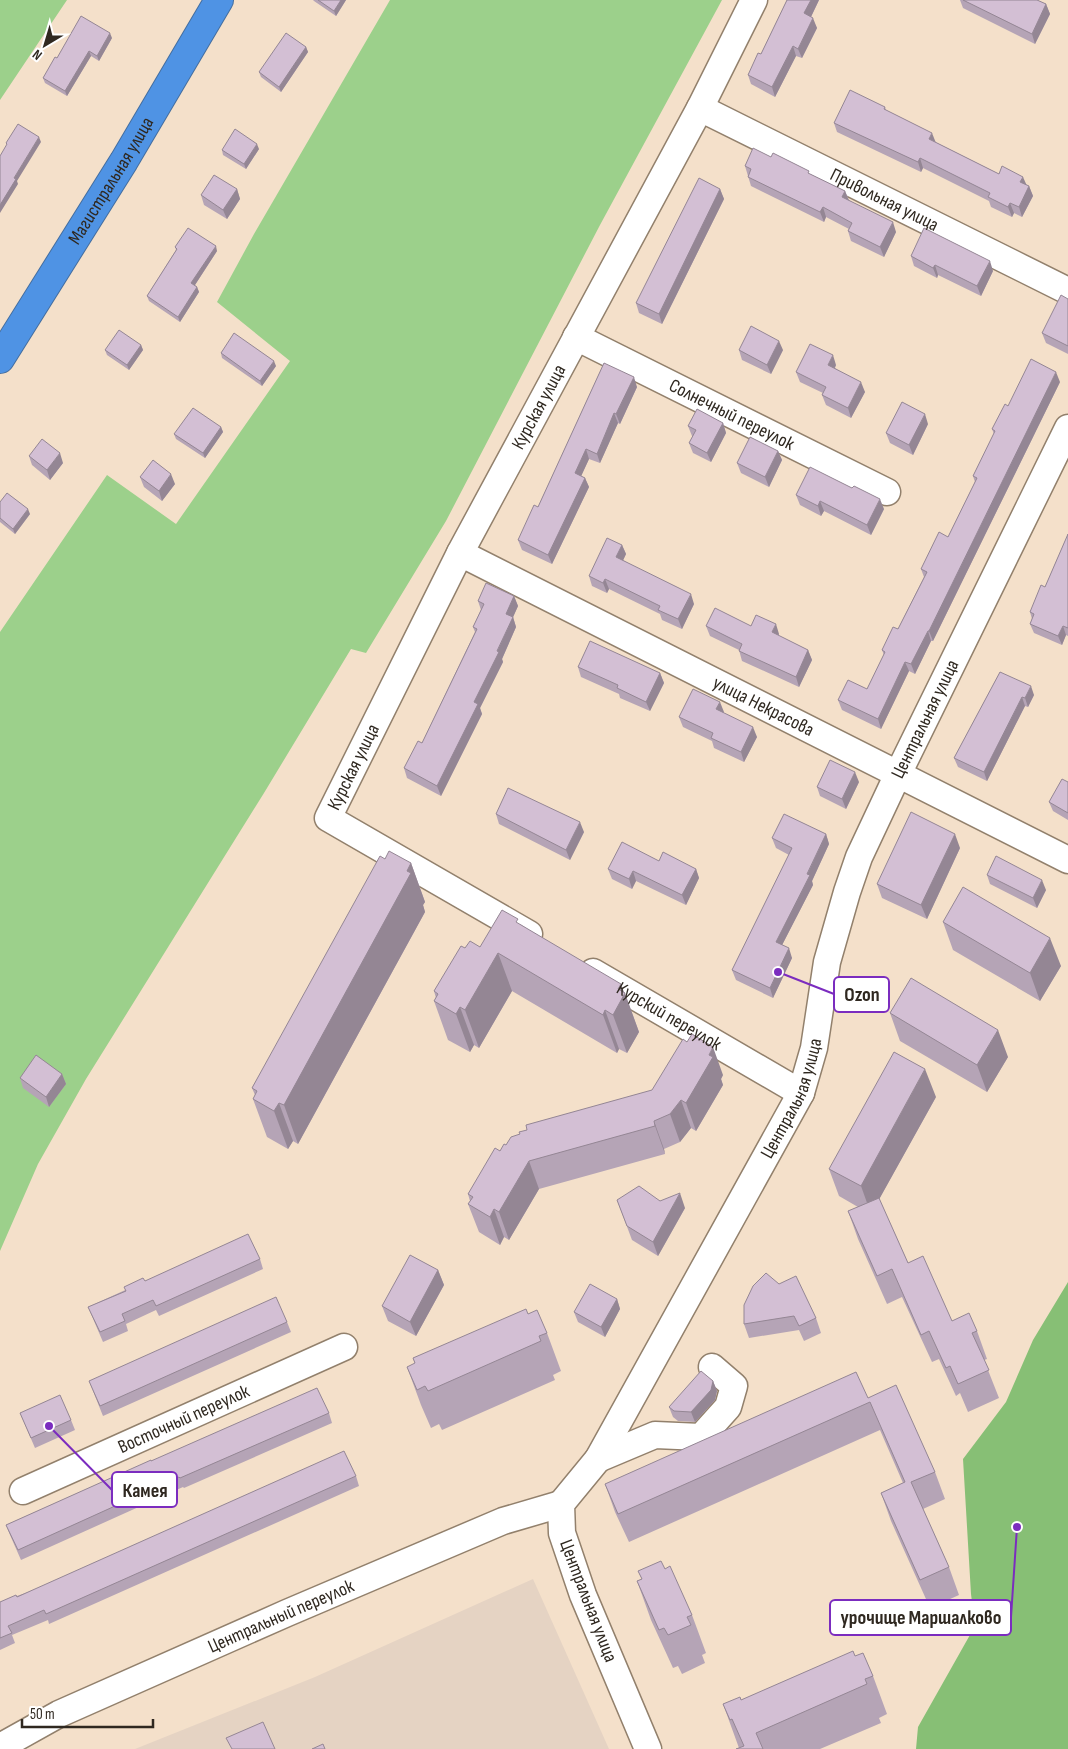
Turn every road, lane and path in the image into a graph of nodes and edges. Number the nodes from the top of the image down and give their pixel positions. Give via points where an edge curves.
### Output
1 (199, 0) edge
2 (218, 0) edge
3 (754, 0) edge
4 (700, 108) junction
5 (1068, 291) edge
6 (0, 327) edge
7 (576, 338) junction
8 (0, 359) edge
9 (1068, 428) edge
10 (887, 492) dead end
11 (460, 553) junction
12 (898, 774) junction
13 (328, 818) joint
14 (1068, 860) edge
15 (801, 1093) junction
16 (344, 1347) dead end
17 (712, 1367) dead end
18 (598, 1459) junction
19 (23, 1491) dead end
20 (561, 1504) junction
21 (5, 1742) edge
22 (648, 1749) edge

1 - 6 highway, Магистральная улица
2 - 8 highway, Магистральная улица via 124,161
3 - 4 street, Курская улица
4 - 5 street, Привольная улица
4 - 7 street, Курская улица
7 - 10 street, Солнечный переулок
7 - 11 street, Курская улица
9 - 12 street, Центральная улица
11 - 12 street, улица Некрасова
11 - 13 street, Курская улица
12 - 14 street, улица Некрасова
12 - 15 street, Центральная улица via 859,857 847,892 827,962 814,1048
13 - 15 street, Курский переулок
15 - 18 street, Центральная улица
16 - 19 street, Восточный переулок
17 - 18 street via 734,1386 728,1407 701,1437 655,1435
18 - 20 street, Центральная улица
20 - 21 street, Центральный переулок via 503,1521 287,1613 59,1714
20 - 22 street, Центральная улица via 562,1533 583,1594

